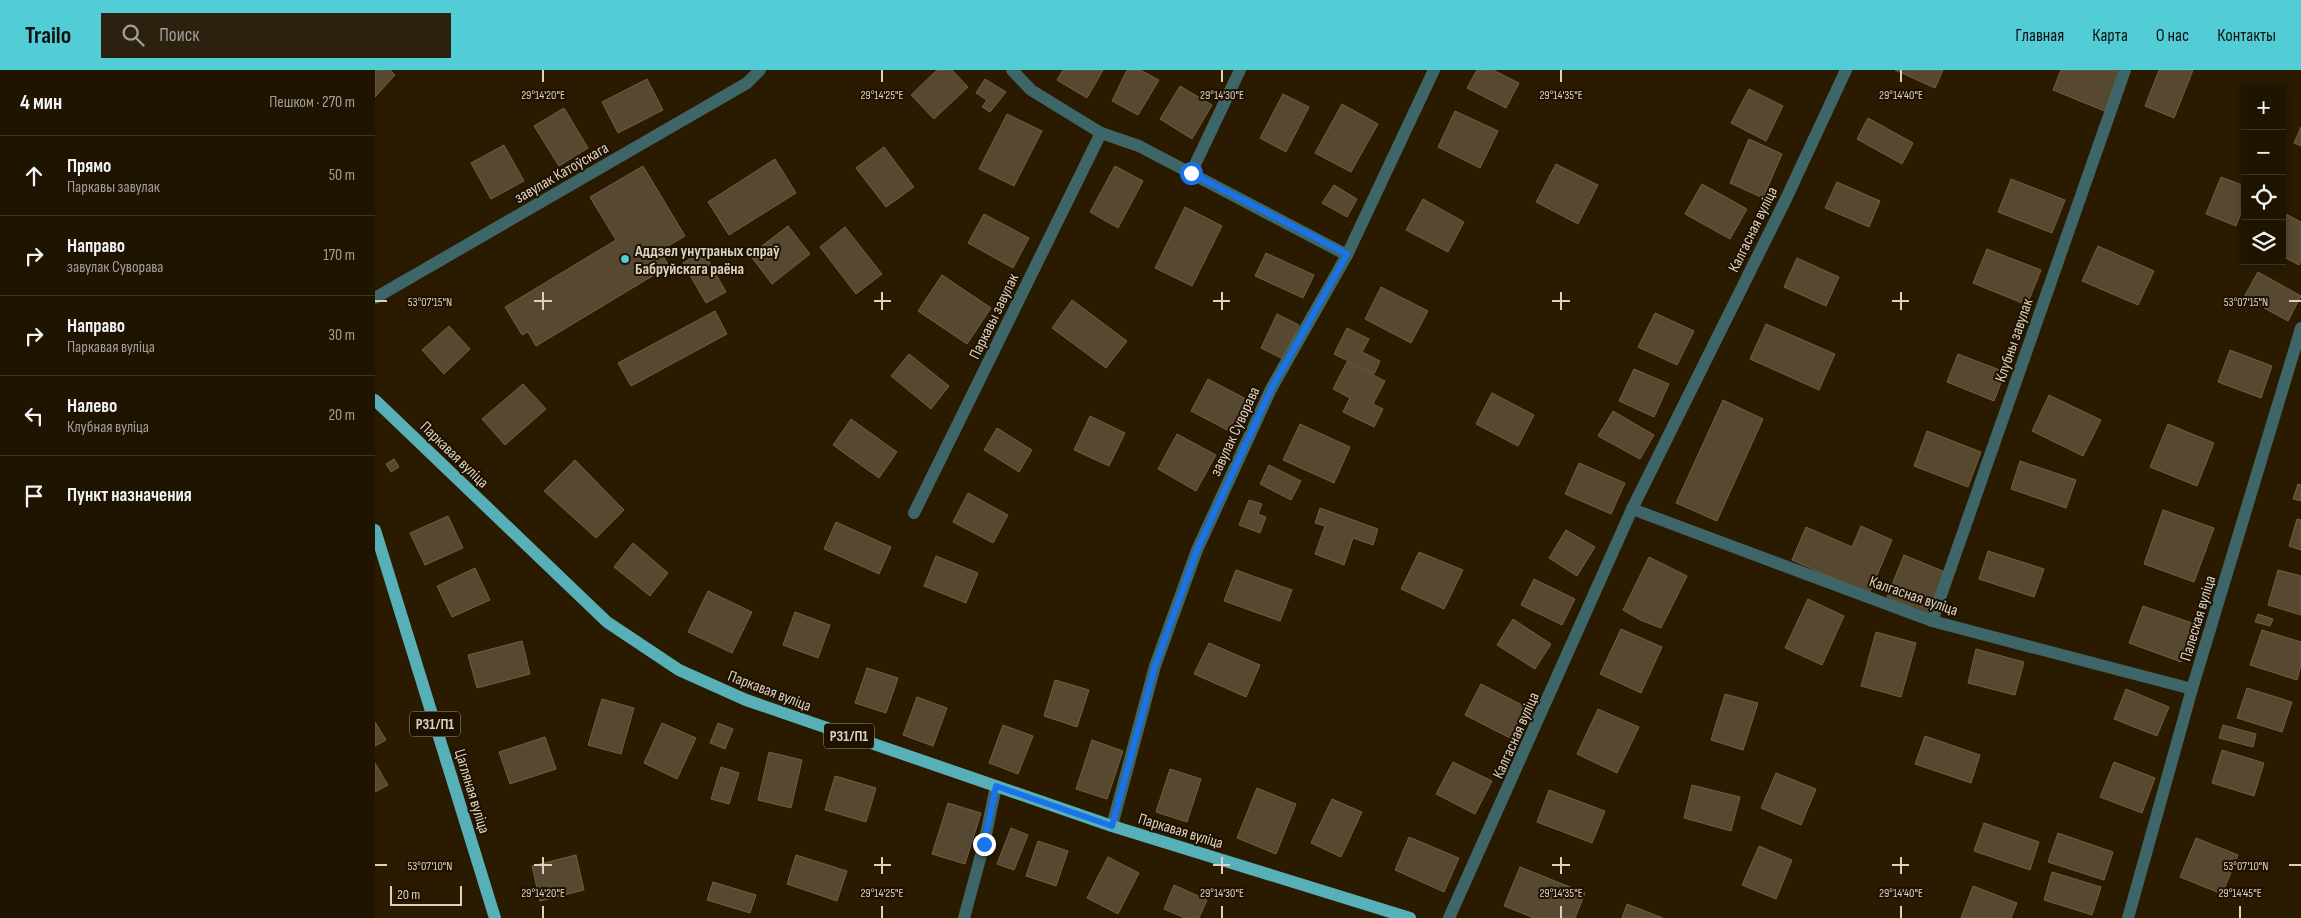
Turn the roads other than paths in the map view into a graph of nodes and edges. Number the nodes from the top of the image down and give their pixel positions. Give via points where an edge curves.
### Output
1 (760, 70) edge
2 (1012, 70) edge
3 (1240, 70) edge
4 (1434, 70) edge
5 (1846, 70) edge
6 (2125, 70) edge
7 (1101, 133) junction
8 (1191, 173) junction
9 (1347, 254) junction
10 (375, 298) edge
11 (2301, 328) edge
12 (375, 400) edge
13 (1632, 509) junction
14 (914, 513) dead end
15 (375, 530) edge
16 (1932, 621) junction
17 (2192, 689) junction
18 (996, 786) junction
19 (1112, 826) junction
20 (495, 918) edge
21 (964, 918) edge
22 (1410, 918) edge
23 (1449, 918) edge
24 (2128, 918) edge

1 - 10 street, завулак Катоўскага via 747,83
2 - 7 street via 1031,90
3 - 8 street
4 - 9 street, завулак Суворава
5 - 13 street, Калгасная вуліца via 1785,201
6 - 16 street, Клубны завулак
7 - 8 street via 1139,146
7 - 14 street, Паркавы завулак
8 - 9 street
9 - 19 street, завулак Суворава via 1271,389 1197,550 1155,666
11 - 17 street, Палеская вуліца
12 - 18 main road, Паркавая вуліца / Р31/П1 via 607,622 679,670 746,700
13 - 16 street, Калгасная вуліца
13 - 23 street, Калгасная вуліца
15 - 20 main road, Цагляная вуліца / Р31/П1
16 - 17 street, Калгасная вуліца
17 - 24 street, Палеская вуліца
18 - 19 main road, Паркавая вуліца / Р31/П1
18 - 21 street
19 - 22 main road, Паркавая вуліца / Р31/П1

